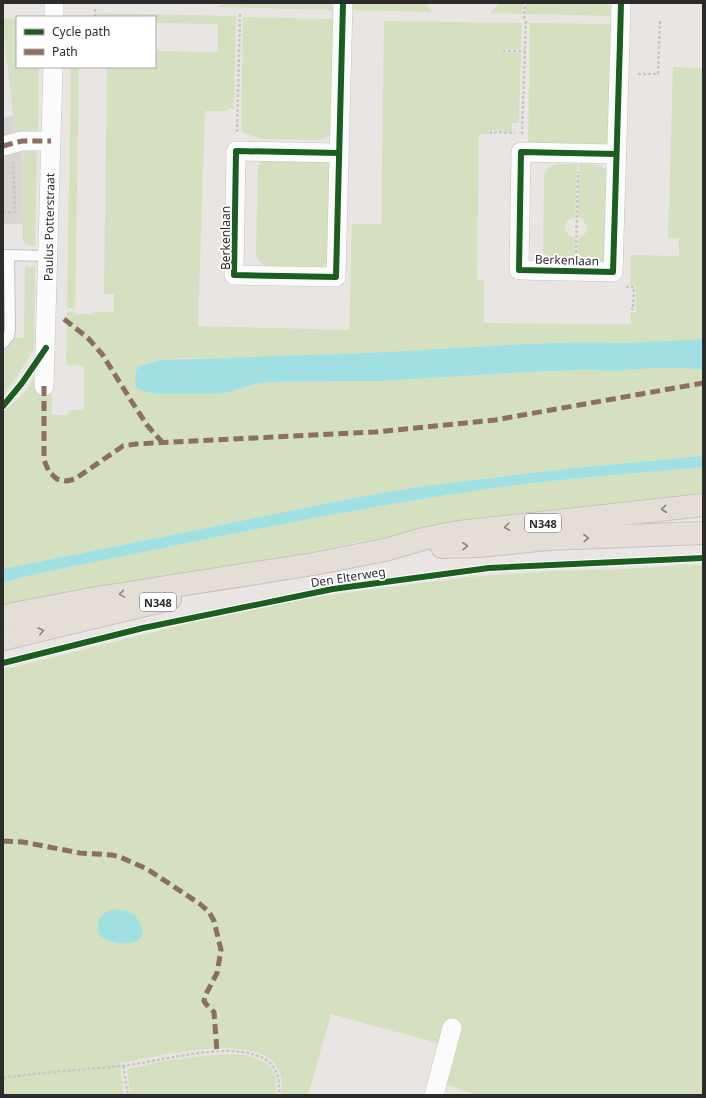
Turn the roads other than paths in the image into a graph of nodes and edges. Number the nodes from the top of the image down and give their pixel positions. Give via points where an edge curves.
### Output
1 (54, 3) edge
2 (343, 3) edge
3 (621, 3) edge
4 (54, 16) edge
5 (53, 68) edge
6 (51, 141) junction
7 (8, 145) edge
8 (339, 153) junction
9 (616, 154) junction
10 (6, 255) edge
11 (48, 256) junction
12 (3, 343) edge
13 (44, 386) dead end
14 (703, 505) edge
15 (703, 533) edge
16 (385, 550) junction
17 (313, 564) junction
18 (3, 616) edge
19 (3, 639) edge
20 (452, 1028) dead end
21 (434, 1095) edge

1 - 4 street
2 - 8 street, Berkenlaan
3 - 9 street, Berkenlaan
5 - 6 street, Paulus Potterstraat
6 - 7 street via 22,141
6 - 11 street, Paulus Potterstraat
8 - 8 street, Berkenlaan via 236,151 234,275 336,277
9 - 9 street, Berkenlaan via 521,152 519,270 613,272
10 - 11 lane
10 - 12 lane via 10,329 9,336
11 - 13 street, Paulus Potterstraat
14 -> 16 main road, Den Elterweg / N348 via 459,532
16 -> 15 main road, Den Elterweg / N348 via 480,546 547,539
16 - 17 main road, Den Elterweg / N348
17 -> 18 main road, Den Elterweg / N348 via 91,599
19 -> 17 main road, Den Elterweg / N348
20 - 21 street

